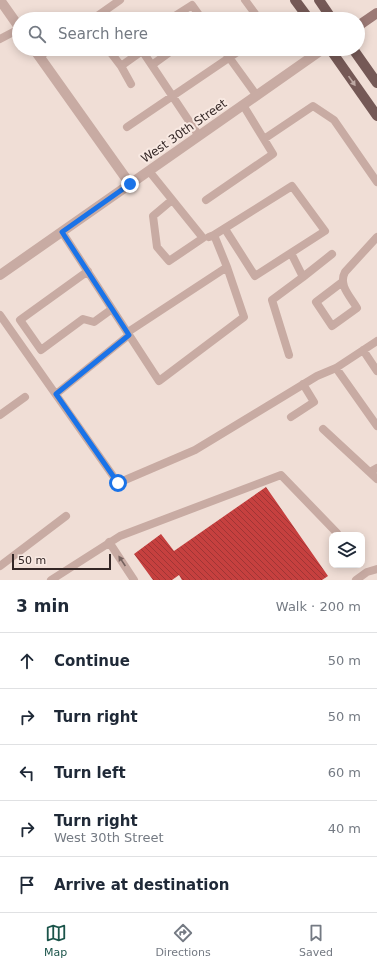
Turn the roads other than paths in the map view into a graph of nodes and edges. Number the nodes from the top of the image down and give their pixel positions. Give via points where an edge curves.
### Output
1 (0, 0) edge
2 (120, 0) edge
3 (246, 0) edge
4 (295, 0) edge
5 (319, 0) edge
6 (103, 12) edge
7 (181, 12) edge
8 (197, 12) edge
9 (254, 12) edge
10 (304, 12) edge
11 (327, 12) edge
12 (377, 13) edge
13 (12, 18) edge
14 (365, 21) edge
15 (12, 32) edge
16 (0, 39) edge
17 (39, 56) edge
18 (113, 56) edge
19 (134, 56) edge
20 (146, 56) edge
21 (164, 56) edge
22 (232, 56) edge
23 (313, 56) edge
24 (335, 56) edge
25 (358, 56) edge
26 (229, 58) junction
27 (152, 65) junction
28 (120, 66) junction
29 (377, 83) edge
30 (131, 84) dead end
31 (173, 96) junction
32 (256, 96) junction
33 (244, 105) junction
34 (377, 116) edge
35 (127, 127) dead end
36 (199, 136) junction
37 (264, 139) junction
38 (149, 171) junction
39 (377, 182) edge
40 (130, 184) junction
41 (172, 200) junction
42 (206, 200) dead end
43 (225, 229) junction
44 (62, 232) junction
45 (214, 235) junction
46 (377, 237) edge
47 (203, 238) junction
48 (291, 253) junction
49 (332, 254) dead end
50 (227, 267) junction
51 (88, 272) junction
52 (0, 275) edge
53 (303, 277) junction
54 (341, 283) junction
55 (112, 309) junction
56 (0, 315) edge
57 (128, 333) junction
58 (377, 340) edge
59 (363, 350) junction
60 (289, 355) dead end
61 (336, 368) junction
62 (377, 370) edge
63 (302, 384) junction
64 (56, 394) junction
65 (25, 397) dead end
66 (0, 415) edge
67 (291, 417) dead end
68 (377, 426) edge
69 (323, 429) dead end
70 (374, 470) edge
71 (377, 479) edge
72 (66, 516) dead end
73 (336, 532) edge
74 (109, 542) junction
75 (0, 566) edge
76 (377, 569) edge
77 (51, 580) edge
78 (134, 580) edge
79 (356, 580) edge

1 - 13 street
2 - 6 lane
3 - 9 lane
4 - 10 main road
5 - 11 main road
7 - 8 lane via 192,5
12 - 14 main road
15 - 16 lane
17 - 40 street
18 - 28 lane
19 - 28 lane
20 - 27 lane
21 - 27 lane
22 - 26 lane
23 - 32 street, West 30th Street
24 -> 34 main road
25 - 29 main road
26 - 31 lane
26 - 32 lane
27 - 31 lane
28 - 30 lane
31 - 35 lane
31 - 36 lane
32 - 33 street, West 30th Street
33 - 36 street, West 30th Street
33 - 37 lane
36 - 38 street, West 30th Street
37 - 39 lane via 313,106 334,120
37 - 42 lane via 273,154
38 - 40 street, West 30th Street
38 - 41 lane
40 - 44 street, West 30th Street
41 - 47 lane
41 - 47 lane via 153,216 157,247 169,261
43 - 45 lane
43 - 48 lane via 255,276
43 - 48 lane via 292,186 325,230
44 - 51 lane
44 - 52 street, West 30th Street
45 - 47 lane
45 - 50 lane
46 - 54 lane via 345,272
48 - 53 lane
49 - 53 lane
50 - 57 lane
50 - 57 lane via 244,317 159,381
51 - 55 lane
51 - 55 lane via 20,320 41,350 83,319 94,322
53 - 60 lane via 272,300
54 - 54 lane via 316,302 332,326 357,308
55 - 57 lane
56 - 64 lane
57 - 64 lane
58 - 59 lane
59 - 61 lane
59 - 62 lane
61 - 63 lane
61 - 68 lane
63 - 64 lane via 195,450 118,483
63 - 67 lane via 314,402
65 - 66 lane
69 - 70 lane
70 - 71 lane
72 - 75 lane
73 - 74 lane via 281,474
74 - 77 lane
78 -> 74 lane
76 - 79 lane

